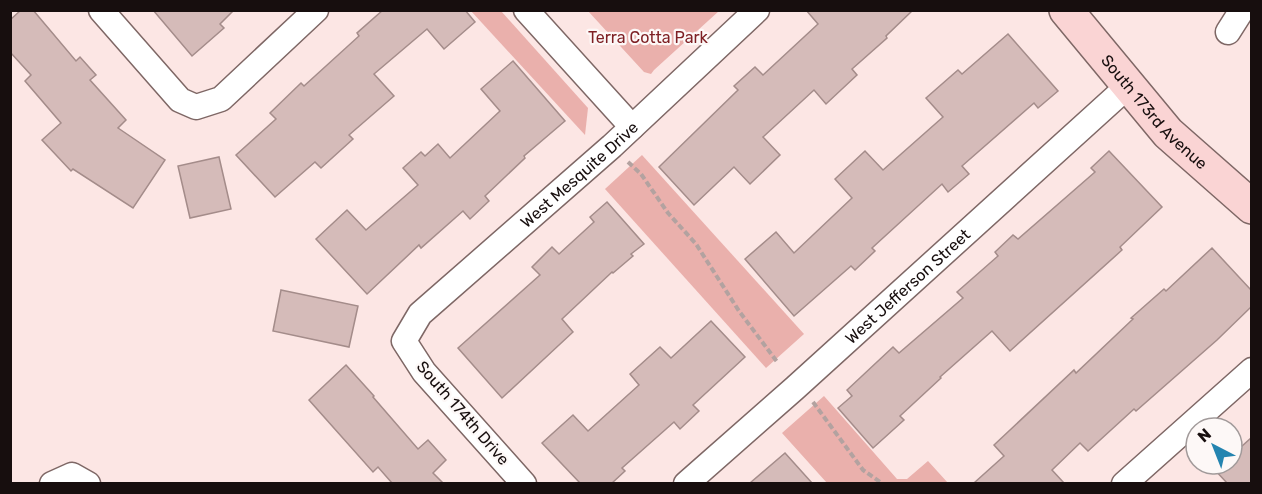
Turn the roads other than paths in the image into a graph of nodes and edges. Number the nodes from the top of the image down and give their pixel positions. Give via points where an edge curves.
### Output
1 (101, 10) edge
2 (316, 10) edge
3 (525, 10) edge
4 (757, 10) edge
5 (1066, 10) edge
6 (1242, 10) edge
7 (1228, 32) dead end
8 (1128, 86) junction
9 (632, 127) junction
10 (1251, 207) edge
11 (405, 341) joint
12 (1251, 370) edge
13 (52, 483) edge
14 (88, 483) edge
15 (524, 483) edge
16 (686, 483) edge
17 (1124, 483) edge

1 - 2 street via 180,100 196,107 221,99
3 - 9 street
4 - 9 street, West Mesquite Drive
5 - 8 street, South 173rd Avenue
6 - 7 street
8 - 10 street, South 173rd Avenue via 1168,133
8 - 16 street, West Jefferson Street
9 - 11 street, West Mesquite Drive via 420,314
11 - 15 street, South 174th Drive via 424,372
12 - 17 street
13 - 14 street via 72,475

